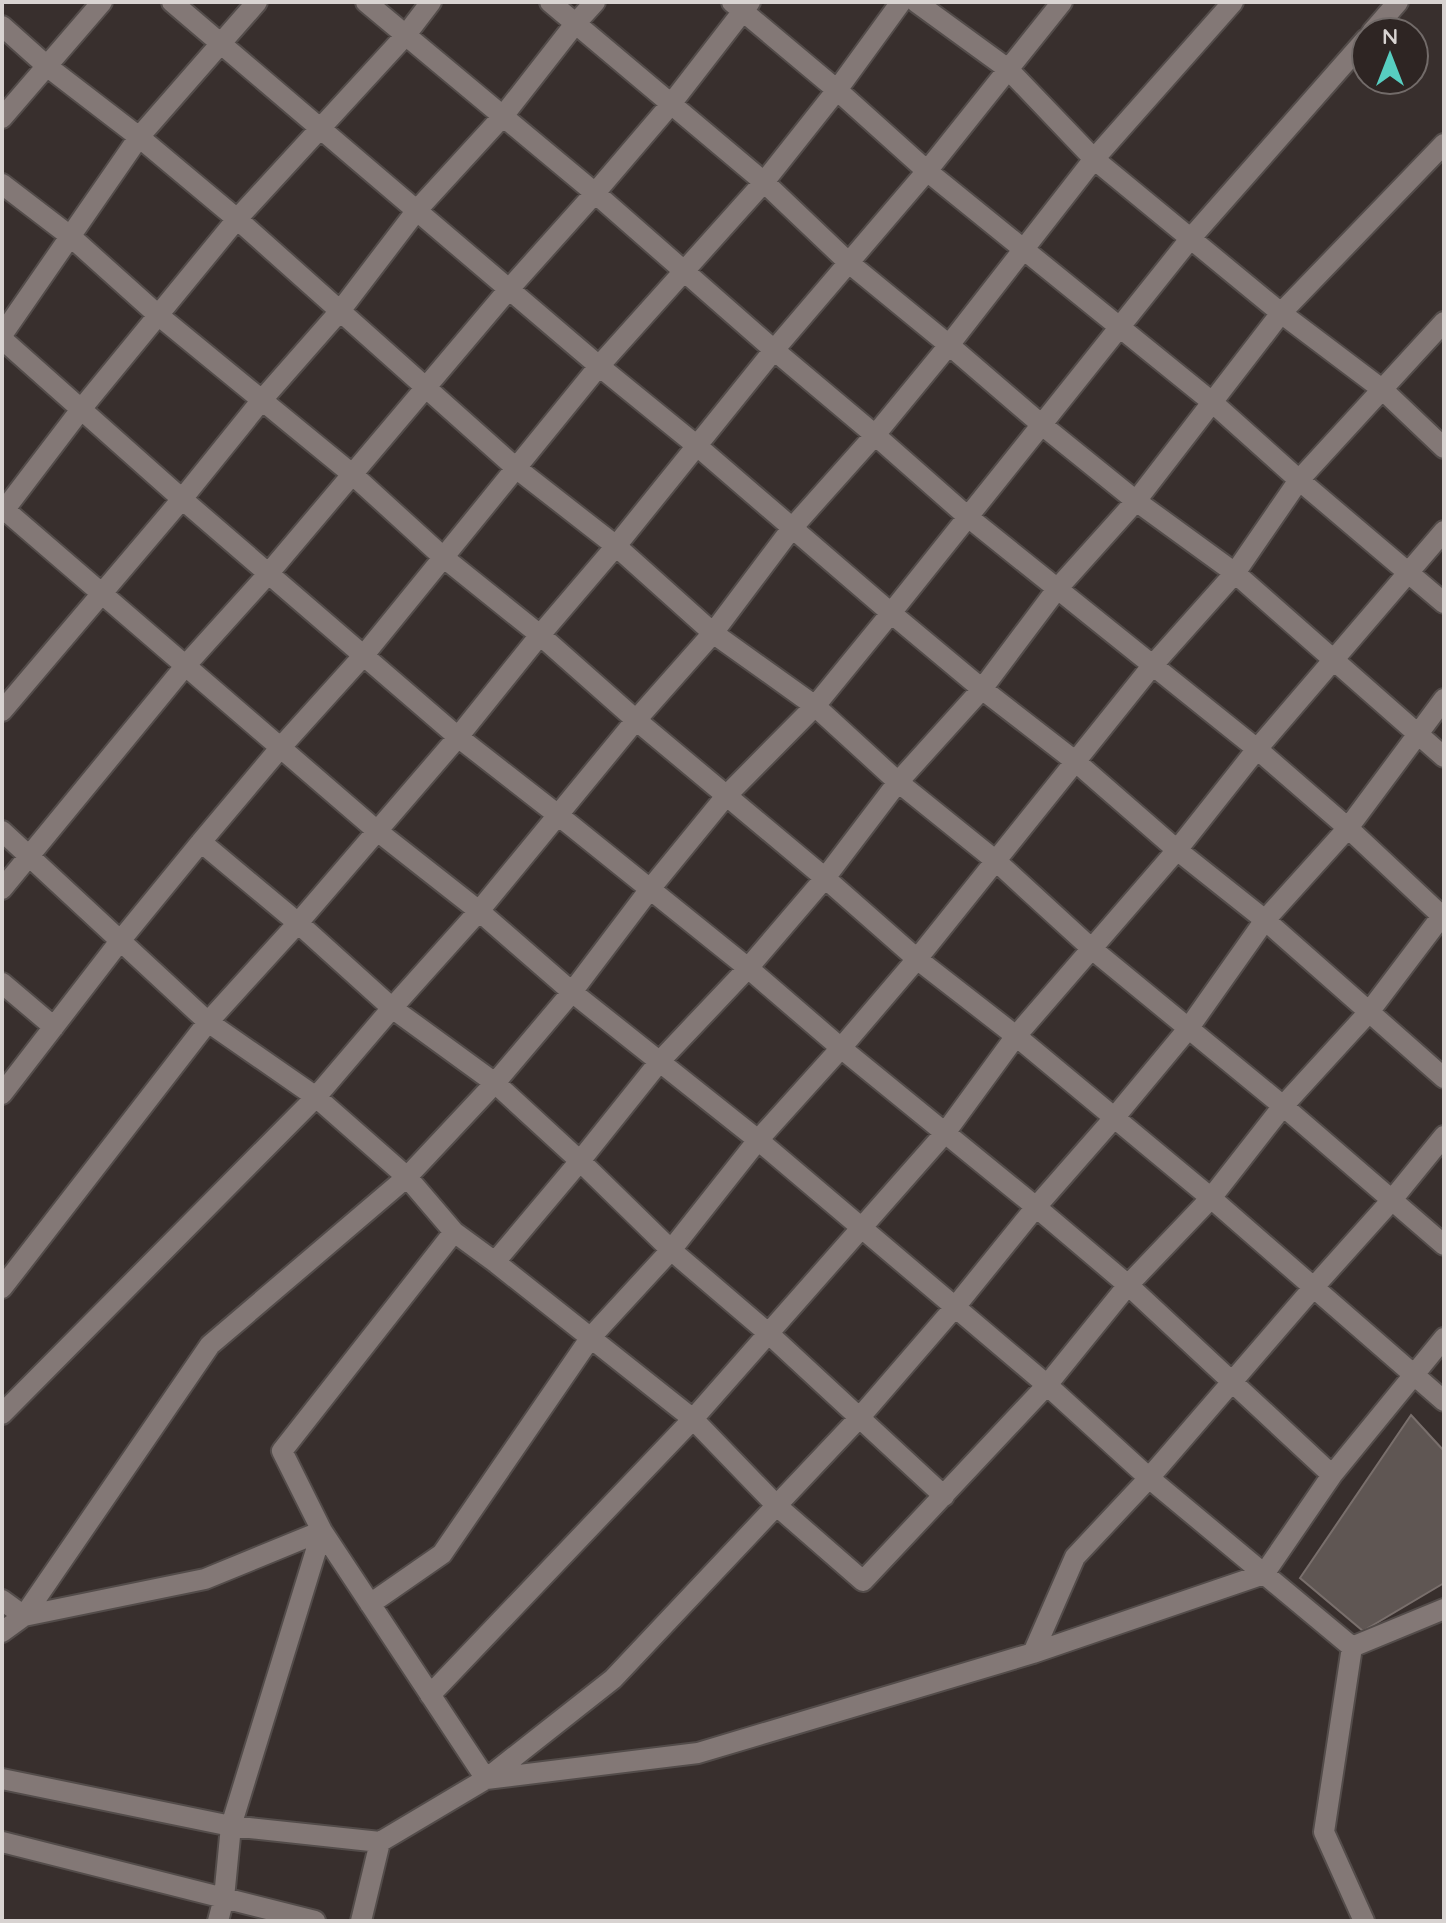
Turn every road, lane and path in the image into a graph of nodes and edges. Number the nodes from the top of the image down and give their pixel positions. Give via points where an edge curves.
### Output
1 (102, 2) edge
2 (172, 2) edge
3 (257, 2) edge
4 (366, 2) edge
5 (431, 2) edge
6 (550, 2) edge
7 (595, 2) edge
8 (901, 2) edge
9 (916, 2) edge
10 (1062, 2) edge
11 (1233, 2) edge
12 (742, 5) edge
13 (575, 24) junction
14 (2, 26) edge
15 (405, 36) junction
16 (220, 42) junction
17 (1350, 57) edge
18 (48, 67) junction
19 (1008, 69) junction
20 (837, 90) junction
21 (671, 104) junction
22 (503, 116) junction
23 (2, 118) edge
24 (322, 128) junction
25 (139, 137) junction
26 (1444, 144) edge
27 (1094, 159) junction
28 (927, 171) junction
29 (764, 182) junction
30 (2, 184) edge
31 (595, 193) junction
32 (417, 210) junction
33 (237, 219) junction
34 (70, 236) junction
35 (1190, 239) junction
36 (1023, 250) junction
37 (849, 263) junction
38 (684, 271) junction
39 (509, 289) junction
40 (340, 311) junction
41 (1281, 313) junction
42 (158, 315) junction
43 (1444, 322) edge
44 (1118, 328) junction
45 (2, 337) edge
46 (949, 345) junction
47 (774, 350) junction
48 (599, 366) junction
49 (426, 387) junction
50 (1383, 390) junction
51 (261, 401) junction
52 (1212, 402) junction
53 (82, 408) junction
54 (1042, 425) junction
55 (875, 435) junction
56 (696, 445) junction
57 (1444, 448) edge
58 (516, 468) junction
59 (352, 474) junction
60 (1299, 480) junction
61 (182, 499) junction
62 (1136, 501) junction
63 (3, 511) edge
64 (968, 517) junction
65 (792, 528) junction
66 (1444, 531) edge
67 (616, 546) junction
68 (443, 557) junction
69 (1235, 573) junction
70 (1407, 573) junction
71 (268, 574) junction
72 (1057, 589) junction
73 (100, 593) junction
74 (1444, 603) edge
75 (891, 613) junction
76 (713, 633) junction
77 (540, 635) junction
78 (364, 655) junction
79 (1334, 659) junction
80 (186, 665) junction
81 (1152, 666) junction
82 (982, 689) junction
83 (1444, 699) edge
84 (815, 706) junction
85 (2, 711) edge
86 (636, 720) junction
87 (1418, 733) junction
88 (458, 737) junction
89 (281, 747) junction
90 (1257, 749) junction
91 (1444, 757) edge
92 (1076, 762) junction
93 (898, 782) junction
94 (726, 796) junction
95 (558, 815) junction
96 (1348, 828) junction
97 (376, 830) junction
98 (2, 831) edge
99 (201, 842) junction
100 (1177, 850) junction
101 (30, 856) junction
102 (996, 861) junction
103 (825, 878) junction
104 (2, 889) edge
105 (650, 889) junction
106 (479, 911) junction
107 (1443, 915) edge
108 (1265, 920) junction
109 (298, 923) junction
110 (120, 941) junction
111 (1092, 949) junction
112 (917, 959) junction
113 (748, 968) junction
114 (2, 983) edge
115 (572, 992) junction
116 (392, 1008) junction
117 (1369, 1012) junction
118 (208, 1022) junction
119 (54, 1027) junction
120 (1188, 1029) junction
121 (1016, 1036) junction
122 (841, 1048) junction
123 (660, 1061) junction
124 (1444, 1078) edge
125 (495, 1083) junction
126 (2, 1094) edge
127 (316, 1097) junction
128 (1283, 1106) junction
129 (1114, 1118) junction
130 (945, 1133) junction
131 (1444, 1136) edge
132 (758, 1140) junction
133 (580, 1161) junction
134 (407, 1177) junction
135 (1211, 1198) junction
136 (1391, 1201) junction
137 (1036, 1207) junction
138 (861, 1228) junction
139 (454, 1232) junction
140 (1444, 1245) edge
141 (671, 1250) junction
142 (495, 1262) junction
143 (1128, 1285) junction
144 (2, 1288) edge
145 (1313, 1288) junction
146 (955, 1307) junction
147 (768, 1333) junction
148 (591, 1337) junction
149 (1444, 1338) edge
150 (1412, 1376) junction
151 (1233, 1382) junction
152 (1047, 1385) junction
153 (1444, 1401) edge
154 (2, 1414) edge
155 (860, 1417) junction
156 (693, 1419) junction
157 (1332, 1475) junction
158 (1149, 1478) junction
159 (944, 1496) junction
160 (777, 1506) junction
161 (322, 1531) junction
162 (1264, 1574) junction
163 (2, 1600) edge
164 (370, 1604) junction
165 (1444, 1609) edge
166 (24, 1616) junction
167 (2, 1632) edge
168 (1352, 1647) junction
169 (1033, 1653) junction
170 (430, 1695) junction
171 (2, 1779) edge
172 (486, 1779) junction
173 (231, 1826) junction
174 (2, 1842) edge
175 (380, 1842) junction
176 (224, 1898) junction
177 (218, 1921) edge
178 (315, 1921) edge
179 (361, 1921) edge
180 (1364, 1921) edge

1 - 18 street
2 - 16 street
3 - 16 street
4 - 15 street
5 - 15 street
6 - 13 street
7 - 13 street
8 - 20 street
9 - 19 street
10 - 19 street
11 - 27 street
12 - 20 street
12 - 21 street
13 - 21 street
13 - 22 street
14 - 18 street
15 - 22 street
15 - 24 street
16 - 24 street
16 - 25 street
17 - 35 street
18 - 23 street
18 - 25 street
19 - 27 street
19 - 28 street
20 - 28 street
20 - 29 street
21 - 29 street
21 - 31 street
22 - 31 street
22 - 32 street
24 - 32 street
24 - 33 street
25 - 33 street
25 - 34 street
26 - 41 street
27 - 35 street
27 - 36 street
28 - 36 street
28 - 37 street
29 - 37 street
29 - 38 street
30 - 34 street
31 - 38 street
31 - 39 street
32 - 39 street
32 - 40 street
33 - 40 street
33 - 42 street
34 - 42 street
34 - 45 street
35 - 41 street
35 - 44 street
36 - 44 street
36 - 46 street
37 - 46 street
37 - 47 street
38 - 47 street
38 - 48 street
39 - 48 street
39 - 49 street
40 - 49 street
40 - 51 street
41 - 50 street
41 - 52 street
42 - 51 street
42 - 53 street
43 - 50 street
44 - 52 street
44 - 54 street
45 - 53 street
46 - 54 street
46 - 55 street
47 - 55 street
47 - 56 street
48 - 56 street
48 - 58 street
49 - 58 street
49 - 59 street
50 - 57 street
50 - 60 street
51 - 59 street
51 - 61 street
52 - 60 street
52 - 62 street
53 - 61 street
53 - 63 street
54 - 62 street
54 - 64 street
55 - 64 street
55 - 65 street
56 - 65 street
56 - 67 street
58 - 67 street
58 - 68 street
59 - 68 street
59 - 71 street
60 - 69 street
60 - 70 street
61 - 71 street
61 - 73 street
62 - 69 street
62 - 72 street
63 - 73 street
64 - 72 street
64 - 75 street
65 - 75 street
65 - 76 street
66 - 70 street
67 - 76 street
67 - 77 street
68 - 77 street
68 - 78 street
69 - 79 street
69 - 81 street
70 - 74 street
70 - 79 street
71 - 78 street
71 - 80 street
72 - 81 street
72 - 82 street
73 - 80 street
73 - 85 street
75 - 82 street
75 - 84 street
76 - 84 street
76 - 86 street
77 - 86 street
77 - 88 street
78 - 88 street
78 - 89 street
79 - 87 street
79 - 90 street
80 - 89 street
80 - 101 street
81 - 90 street
81 - 92 street
82 - 92 street
82 - 93 street
83 - 87 street
84 - 93 street
84 - 94 street
86 - 94 street
86 - 95 street
87 - 91 street
87 - 96 street
88 - 95 street
88 - 97 street
89 - 97 street
89 - 99 street
90 - 96 street
90 - 100 street
92 - 100 street
92 - 102 street
93 - 102 street
93 - 103 street
94 - 103 street
94 - 105 street
95 - 105 street
95 - 106 street
96 - 107 street
96 - 108 street
97 - 106 street
97 - 109 street
98 - 101 street
99 - 109 street
99 - 110 street
100 - 108 street
100 - 111 street
101 - 104 street
101 - 110 street
102 - 111 street
102 - 112 street
103 - 112 street
103 - 113 street
105 - 113 street
105 - 115 street
106 - 115 street
106 - 116 street
107 - 117 street
108 - 117 street
108 - 120 street
109 - 116 street
109 - 118 street
110 - 118 street
110 - 119 street
111 - 120 street
111 - 121 street
112 - 121 street
112 - 122 street
113 - 122 street
113 - 123 street
114 - 119 street
115 - 123 street
115 - 125 street
116 - 125 street
116 - 127 street
117 - 124 street
117 - 128 street
118 - 127 street
118 - 144 street
119 - 126 street
120 - 128 street
120 - 129 street
121 - 129 street
121 - 130 street
122 - 130 street
122 - 132 street
123 - 132 street
123 - 133 street
125 - 133 street
125 - 134 street
127 - 134 street
127 - 154 street
128 - 135 street
128 - 136 street
129 - 135 street
129 - 137 street
130 - 137 street
130 - 138 street
131 - 136 street
132 - 138 street
132 - 141 street
133 - 141 street
133 - 142 street
134 - 139 street
134 - 166 street via 210,1345
135 - 143 street
135 - 145 street
136 - 140 street
136 - 145 street
137 - 143 street
137 - 146 street
138 - 146 street
138 - 147 street
139 - 142 street
139 - 161 street via 282,1451
141 - 147 street
141 - 148 street
142 - 148 street
143 - 151 street
143 - 152 street
145 - 150 street
145 - 151 street
146 - 152 street
146 - 155 street
147 - 155 street
147 - 156 street
148 - 156 street
148 - 164 street via 442,1554
149 - 150 street
150 - 153 street
150 - 157 street
151 - 157 street
151 - 158 street
152 - 158 street
152 - 159 street
155 - 159 street
155 - 160 street
156 - 160 street
156 - 170 street
157 - 162 street
158 - 162 street
158 - 169 street via 1075,1557
159 - 160 street via 863,1581
160 - 172 street via 613,1679
161 - 164 street
161 - 166 street via 205,1579
161 - 173 street
162 - 168 street
162 - 169 street
163 - 166 street
164 - 170 street
165 - 168 street
166 - 167 street
168 - 180 street via 1324,1832
169 - 172 street via 698,1753
170 - 172 street
171 - 173 street
172 - 175 street
173 - 175 street
173 - 176 street
174 - 176 street
175 - 179 street
176 - 177 street
176 - 178 street

